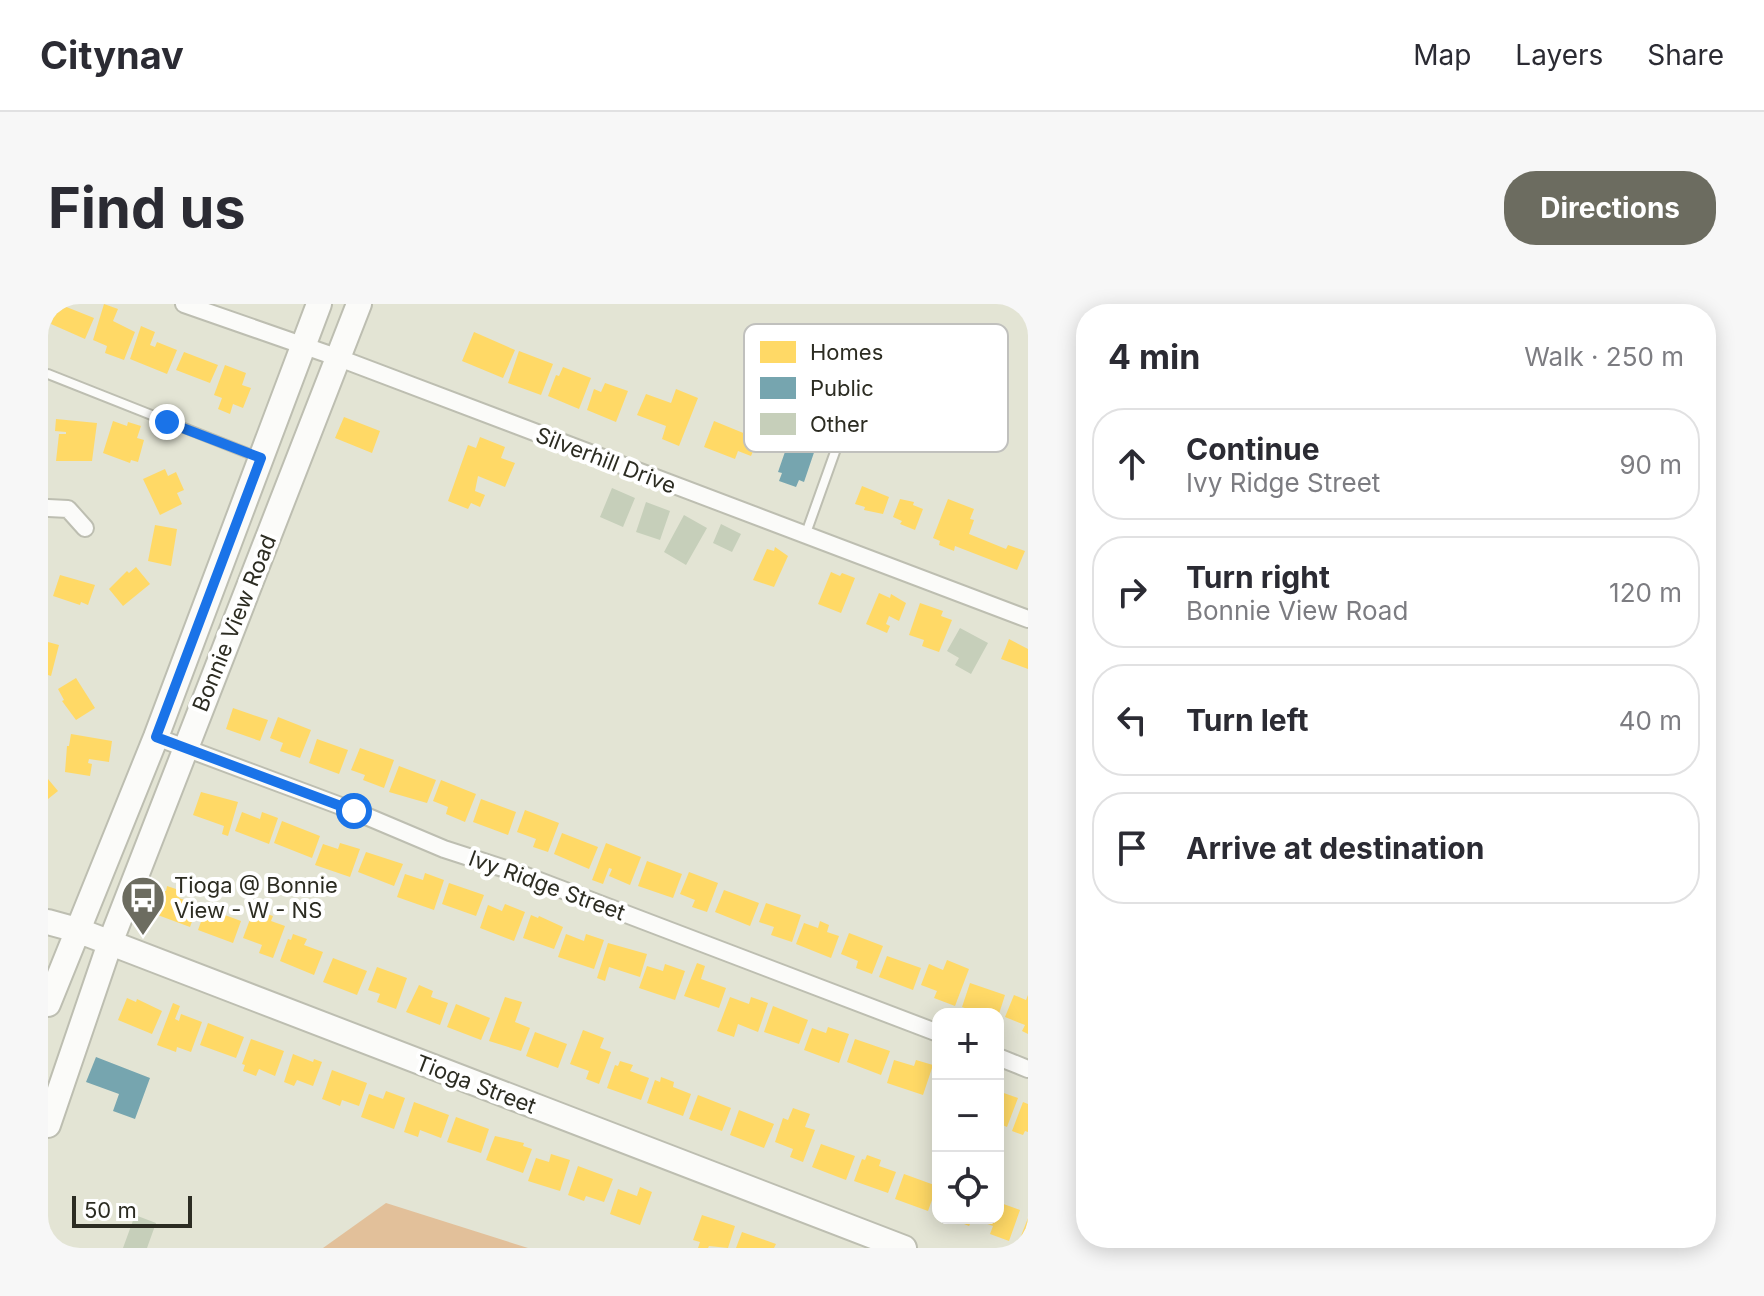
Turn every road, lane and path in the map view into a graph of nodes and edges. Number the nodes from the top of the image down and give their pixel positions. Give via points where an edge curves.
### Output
1 (184, 304) edge
2 (319, 304) edge
3 (359, 304) edge
4 (303, 346) junction
5 (339, 358) junction
6 (48, 374) edge
7 (835, 452) edge
8 (261, 458) junction
9 (48, 508) edge
10 (85, 528) dead end
11 (805, 536) junction
12 (1028, 619) edge
13 (156, 737) junction
14 (185, 747) junction
15 (48, 922) edge
16 (77, 930) junction
17 (110, 943) junction
18 (48, 1004) edge
19 (932, 1031) edge
20 (1004, 1059) edge
21 (1028, 1069) edge
22 (48, 1125) edge
23 (904, 1248) edge

1 - 4 street, Silverhill Drive
2 - 4 main road, Bonnie View Road
3 - 5 main road, Bonnie View Road
4 - 5 street, Silverhill Drive
4 - 8 main road, Bonnie View Road
5 - 11 street, Silverhill Drive
5 - 14 main road, Bonnie View Road
6 - 8 lane
7 - 11 lane
8 - 13 main road, Bonnie View Road
9 - 10 street via 68,509
11 - 12 street, Silverhill Drive
13 - 14 street, Ivy Ridge Street
13 - 16 main road, Bonnie View Road
14 - 17 main road, Bonnie View Road
14 - 19 street, Ivy Ridge Street
15 - 16 main road, Tioga Street
16 - 17 main road, Tioga Street
16 - 18 main road, Bonnie View Road
17 - 22 main road, Bonnie View Road
17 - 23 main road, Tioga Street
20 - 21 street

